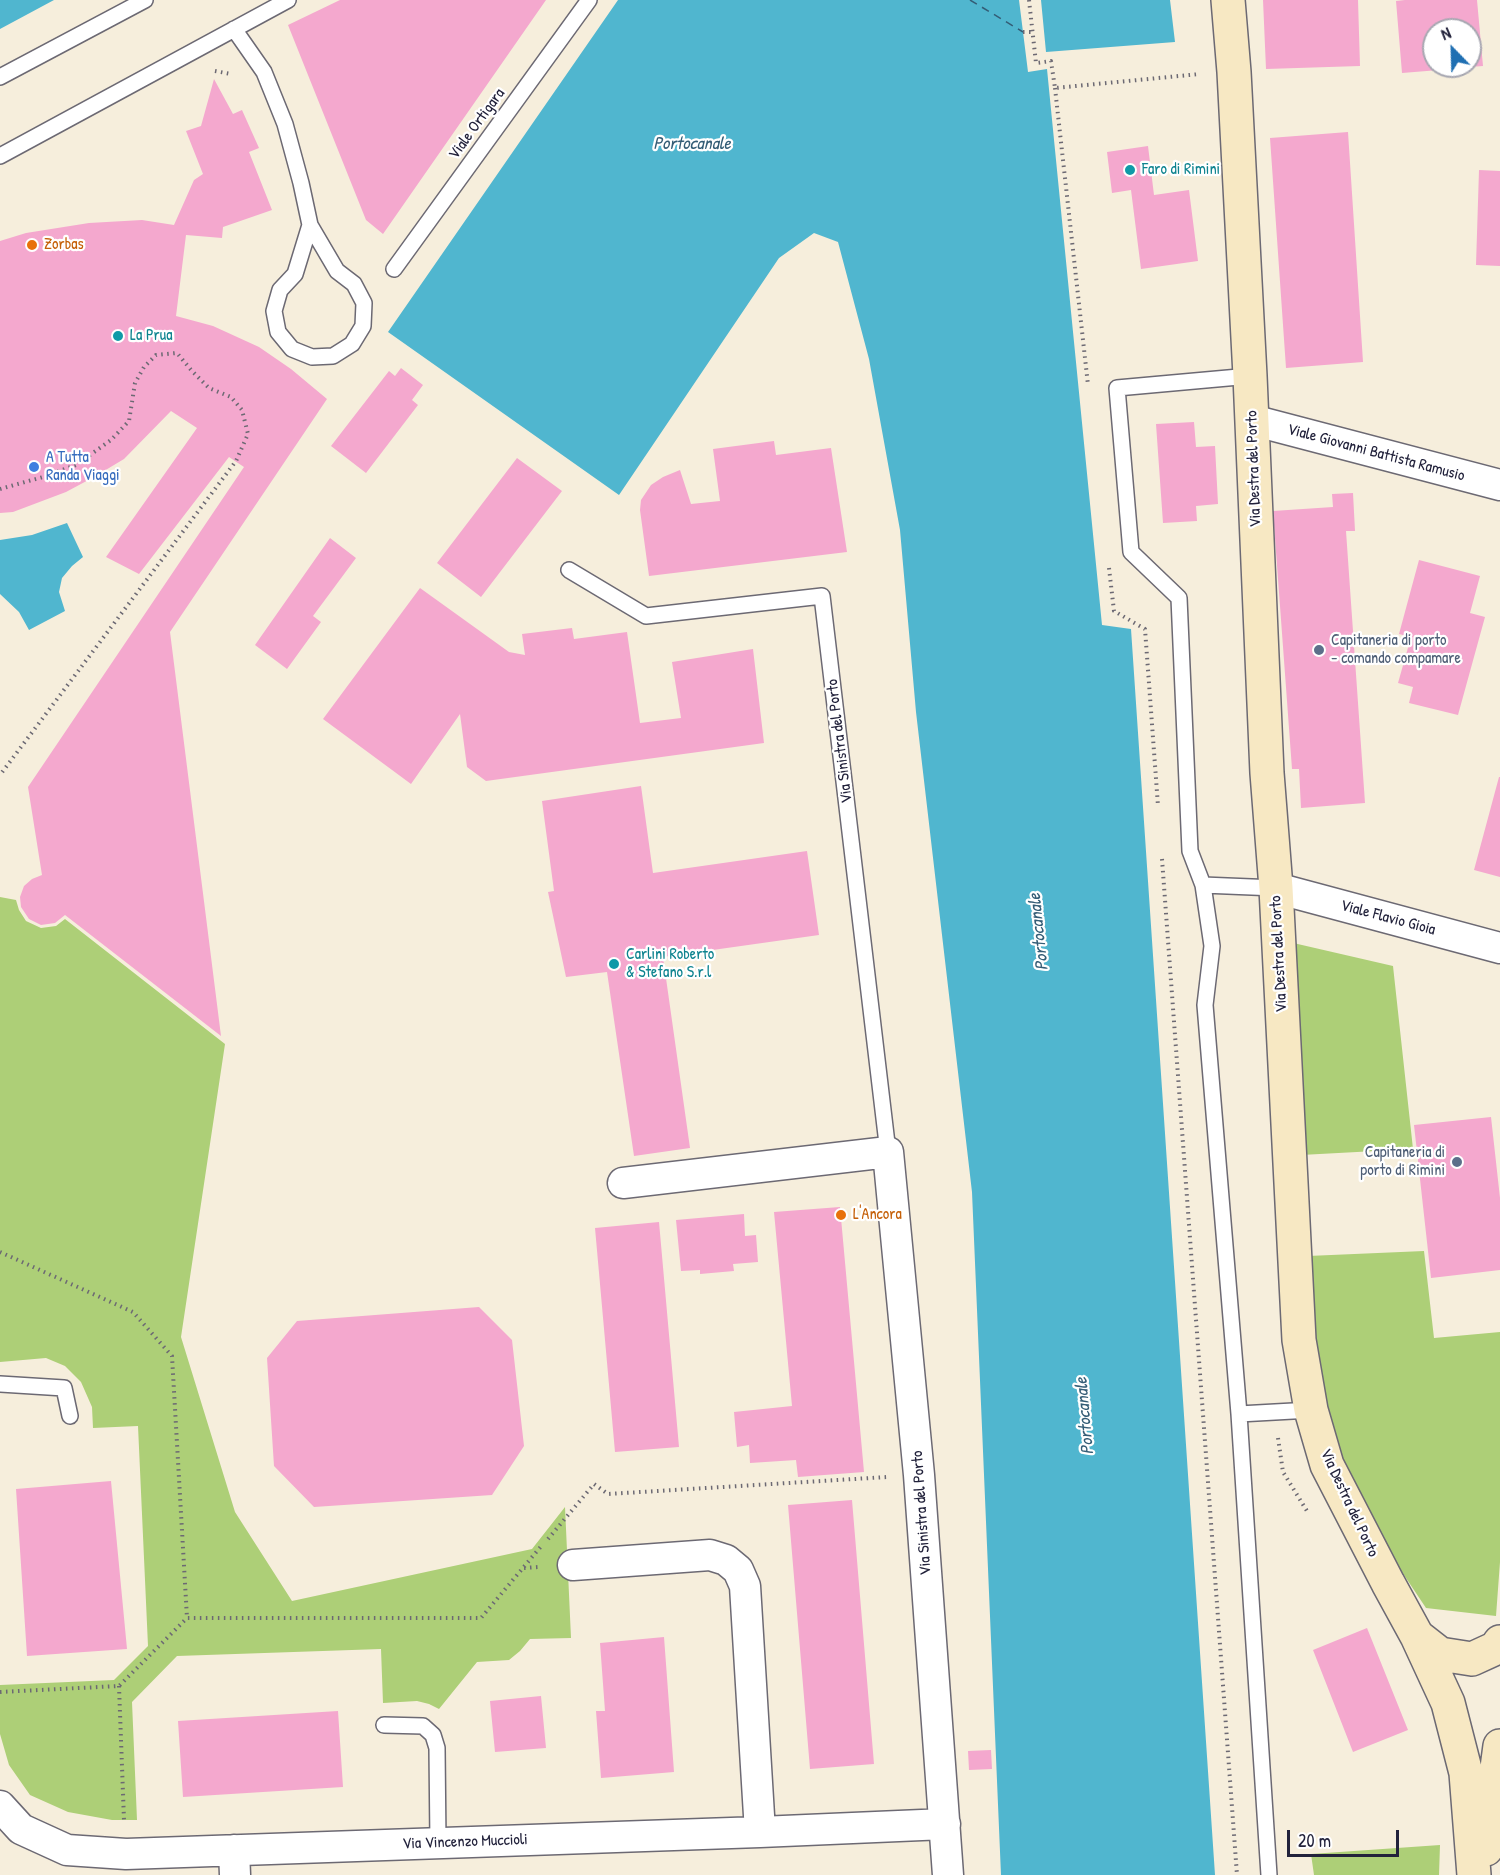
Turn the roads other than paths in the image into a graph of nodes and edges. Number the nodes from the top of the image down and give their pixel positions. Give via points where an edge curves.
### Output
1 (145, 0) edge
2 (288, 0) edge
3 (589, 0) edge
4 (1228, 0) edge
5 (234, 29) junction
6 (0, 77) edge
7 (0, 156) edge
8 (310, 225) junction
9 (394, 269) dead end
10 (1250, 376) junction
11 (1252, 420) junction
12 (1500, 485) edge
13 (569, 570) dead end
14 (1203, 885) junction
15 (1276, 888) junction
16 (1500, 948) edge
17 (888, 1152) junction
18 (623, 1184) dead end
19 (0, 1383) edge
20 (1311, 1410) junction
21 (1239, 1414) junction
22 (70, 1416) dead end
23 (573, 1565) dead end
24 (1417, 1636) junction
25 (1500, 1642) edge
26 (384, 1725) dead end
27 (1500, 1746) edge
28 (0, 1806) edge
29 (945, 1824) junction
30 (760, 1832) junction
31 (438, 1843) junction
32 (234, 1863) edge
33 (948, 1875) edge
34 (1269, 1875) edge
35 (1474, 1875) edge
36 (1483, 1875) edge

1 - 6 lane
2 - 5 lane
3 - 9 lane, Viale Ortigara
4 - 10 street, Via Destra del Porto
5 - 7 lane
5 - 8 lane via 264,72 285,124
8 - 8 lane via 295,274 280,290 274,311 278,332 292,349 312,357 333,356 352,344 363,326 364,303 354,284 337,271
10 - 11 street, Via Destra del Porto
10 - 14 lane via 1117,388 1131,552 1179,598 1190,851
11 - 12 street, Viale Giovanni Battista Ramusio
11 - 15 street, Via Destra del Porto via 1267,772
13 - 17 lane, Via Sinistra del Porto via 646,616 822,596
14 - 15 lane
14 - 21 lane via 1212,946 1205,1005
15 - 16 street, Viale Flavio Gioia
15 - 20 street, Via Destra del Porto via 1299,1340
17 - 18 street
17 - 29 street, Via Sinistra del Porto via 919,1475
19 - 22 lane via 64,1388
20 - 21 lane
20 - 24 street, Via Destra del Porto via 1327,1465
21 - 34 lane
23 - 30 street via 710,1555 726,1560 738,1570 745,1586
24 - 25 street via 1440,1654 1472,1659 1496,1648
24 - 35 street, Via Destra del Porto via 1448,1703 1466,1773
26 - 31 lane via 423,1726 433,1735 437,1748
27 - 36 street
28 - 32 street, Via Vincenzo Muccioli via 21,1829 67,1850
29 - 30 street, Via Vincenzo Muccioli
29 - 33 street, Via Sinistra del Porto
30 - 31 street, Via Vincenzo Muccioli
31 - 32 street, Via Vincenzo Muccioli

